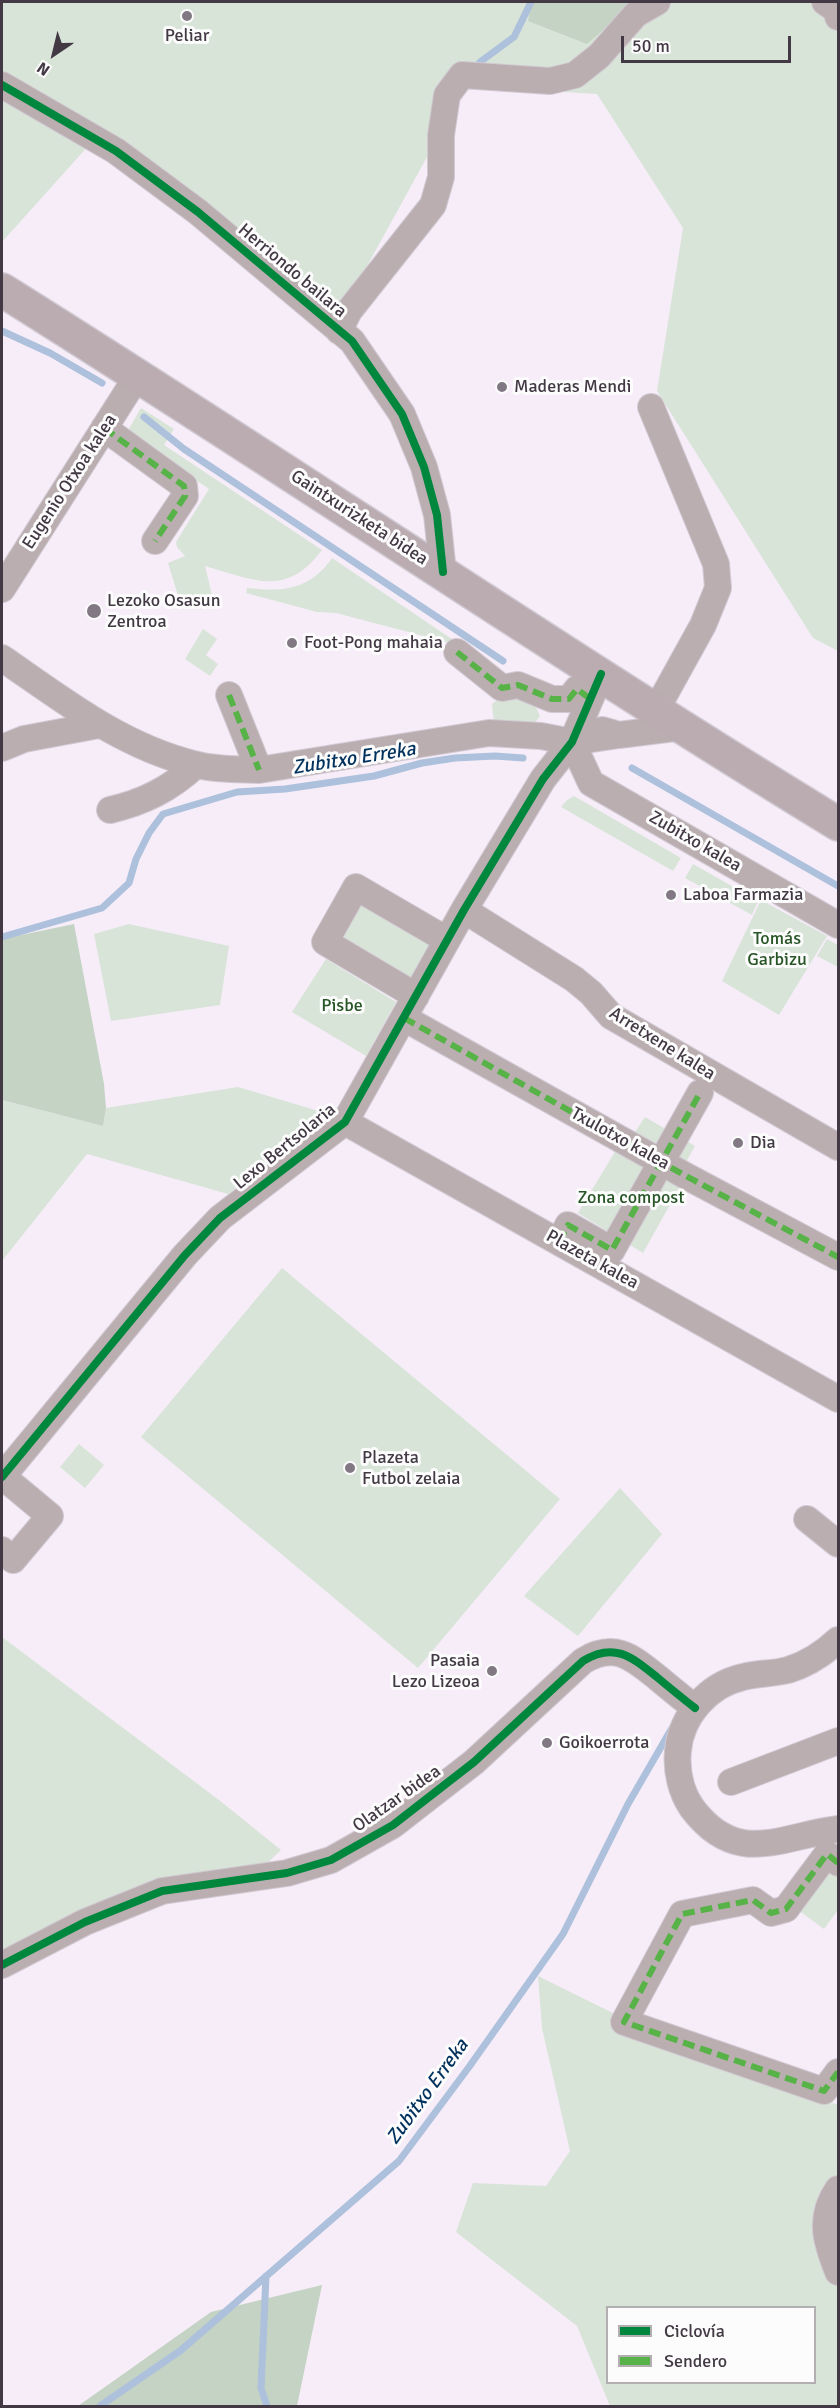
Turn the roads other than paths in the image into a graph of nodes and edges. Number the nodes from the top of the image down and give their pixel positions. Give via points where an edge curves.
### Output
1 (657, 2) edge
2 (825, 2) edge
3 (838, 17) edge
4 (2, 85) edge
5 (2, 290) edge
6 (339, 331) junction
7 (138, 375) junction
8 (651, 407) dead end
9 (104, 428) junction
10 (155, 541) dead end
11 (443, 572) junction
12 (2, 589) edge
13 (456, 652) dead end
14 (2, 658) edge
15 (595, 686) junction
16 (229, 695) dead end
17 (638, 720) junction
18 (99, 725) junction
19 (572, 742) junction
20 (2, 748) edge
21 (196, 765) junction
22 (259, 770) junction
23 (110, 810) dead end
24 (838, 824) edge
25 (464, 910) junction
26 (838, 925) edge
27 (447, 940) junction
28 (416, 996) junction
29 (404, 1018) junction
30 (700, 1093) dead end
31 (345, 1122) junction
32 (838, 1147) edge
33 (662, 1163) junction
34 (559, 1242) junction
35 (838, 1257) edge
36 (838, 1399) edge
37 (2, 1476) edge
38 (807, 1519) dead end
39 (838, 1544) edge
40 (2, 1550) edge
41 (838, 1640) edge
42 (695, 1708) junction
43 (838, 1741) edge
44 (731, 1782) dead end
45 (838, 1829) edge
46 (838, 1863) edge
47 (2, 1965) edge
48 (838, 2072) edge
49 (838, 2189) edge
50 (838, 2272) edge

1 - 6 street, Herriondo bailara via 636,14 599,56 575,75 550,81 462,75 447,95 441,135 441,177 433,206 349,311
2 - 3 street via 838,11
4 - 6 street, Herriondo bailara via 116,151 198,212
5 - 7 main road, Gaintxurizketa bidea
6 - 11 street, Herriondo bailara via 352,341 402,414 424,467 437,515
7 - 9 street, Eugenio Otxoa kalea
7 - 11 main road, Gaintxurizketa bidea
8 - 17 street via 716,564 718,588 703,625
9 - 10 street via 184,486 185,496
9 - 12 street, Eugenio Otxoa kalea
11 - 15 main road, Gaintxurizketa bidea
13 - 15 street via 502,688 518,685 552,699 569,699 577,688
14 - 18 street
15 - 17 main road, Gaintxurizketa bidea
15 - 17 street via 591,716 602,730
15 - 19 street, Lexo Bertsolaria
16 - 22 street
17 - 19 street
17 - 24 main road, Gaintxurizketa bidea via 683,727
18 - 20 street via 24,739
18 - 21 street via 153,751
19 - 22 street via 489,733
19 - 25 street, Lexo Bertsolaria via 543,779
19 - 26 street, Zubitxo kalea via 591,783
21 - 22 street
21 - 23 street via 163,792
25 - 27 street, Lexo Bertsolaria
25 - 32 street, Arretxene kalea via 574,979 611,1016
27 - 28 street, Lexo Bertsolaria
27 - 28 street via 356,887 325,942
28 - 29 street, Lexo Bertsolaria
29 - 31 street, Lexo Bertsolaria
29 - 33 street, Txulotxo kalea
30 - 33 street
31 - 34 street, Plazeta kalea
31 - 37 street, Lexo Bertsolaria via 220,1218 178,1263
33 - 34 street via 612,1250 568,1225
33 - 35 street, Txulotxo kalea
34 - 36 street, Plazeta kalea
37 - 40 street, Lexo Bertsolaria via 50,1516 13,1560
38 - 39 street
41 - 42 street via 804,1664 729,1681
42 - 45 street via 679,1742 678,1775 690,1805 712,1829 735,1840 759,1845
42 - 47 street, Olatzar bidea via 627,1655 609,1651 591,1656 474,1762 393,1825 331,1860 287,1873 162,1891 85,1922
43 - 44 street
46 - 48 street via 827,1854 786,1910 771,1913 753,1899 682,1914 624,2022 824,2091
49 - 50 street via 825,2224

